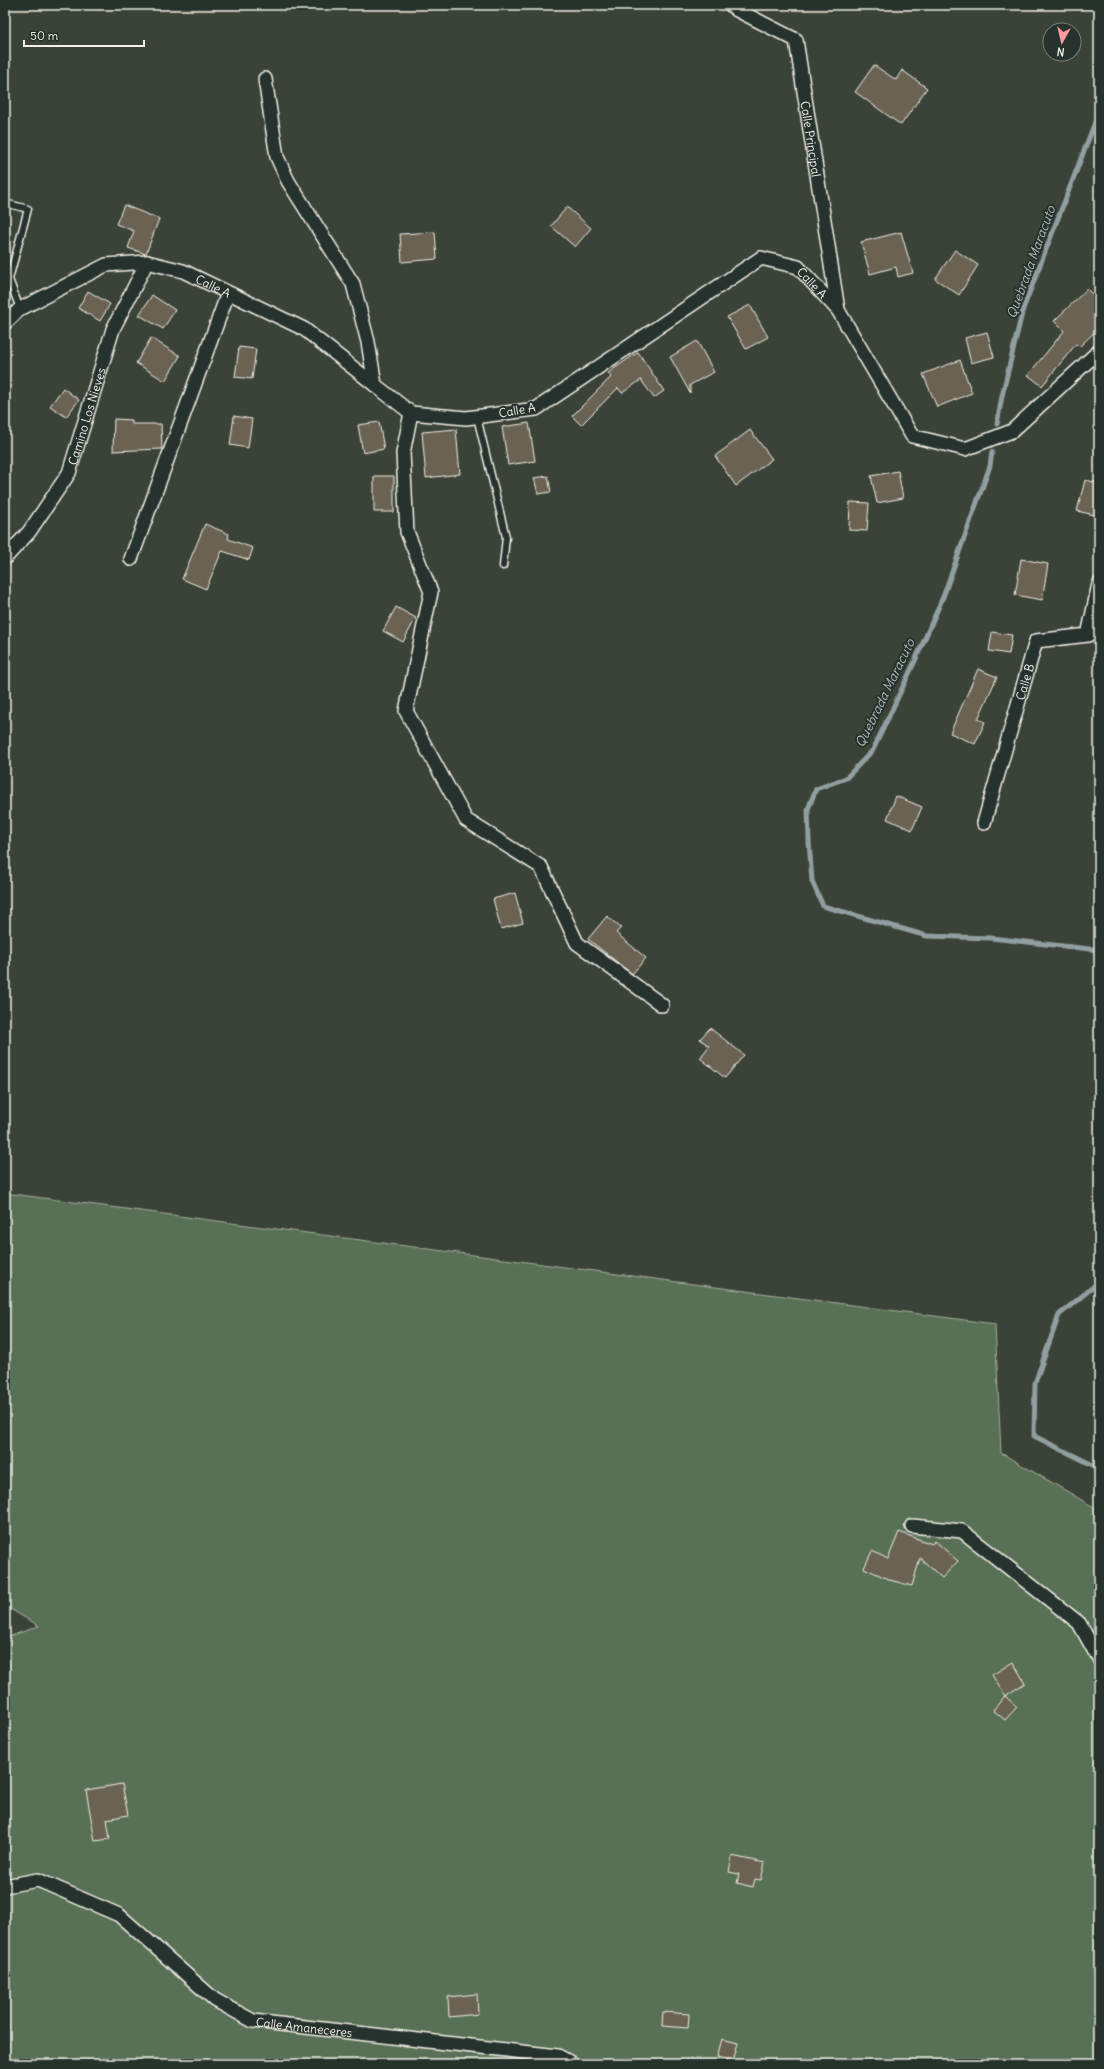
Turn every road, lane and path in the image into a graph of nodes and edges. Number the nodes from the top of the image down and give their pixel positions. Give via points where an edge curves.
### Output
1 (732, 5) edge
2 (265, 79) dead end
3 (5, 203) edge
4 (147, 262) junction
5 (228, 293) junction
6 (20, 309) junction
7 (838, 310) junction
8 (5, 323) edge
9 (1099, 351) edge
10 (375, 385) junction
11 (410, 413) junction
12 (477, 417) junction
13 (5, 558) edge
14 (130, 559) dead end
15 (503, 566) dead end
16 (1099, 584) edge
17 (1093, 635) edge
18 (984, 823) dead end
19 (662, 1006) dead end
20 (912, 1526) dead end
21 (1099, 1659) edge
22 (5, 1886) edge
23 (573, 2064) edge

1 - 7 street, Calle Principal via 796,40
2 - 10 street via 277,157 288,182 353,284 368,342
3 - 6 lane via 28,209 9,279
4 - 5 street, Calle A via 183,270
4 - 6 street, Calle A via 106,265
4 - 13 street, Camino Los Nieves via 113,330 69,473 29,532
5 - 10 street, Calle A via 304,329
5 - 14 street
6 - 8 street, Calle A
7 - 9 street, Calle A via 912,436 965,449 1012,431
7 - 12 street, Calle A via 798,267 761,258 536,409
10 - 11 street, Calle A
11 - 12 street, Calle A
11 - 19 street via 403,453 407,532 431,592 406,711 466,820 540,868 577,943
12 - 15 lane via 506,537
16 - 17 street, Calle B
17 - 18 street, Calle B via 1036,641
20 - 21 street via 962,1531 1079,1623
22 - 23 street, Calle Amaneceres via 38,1880 119,1915 215,2000 254,2021 558,2056

